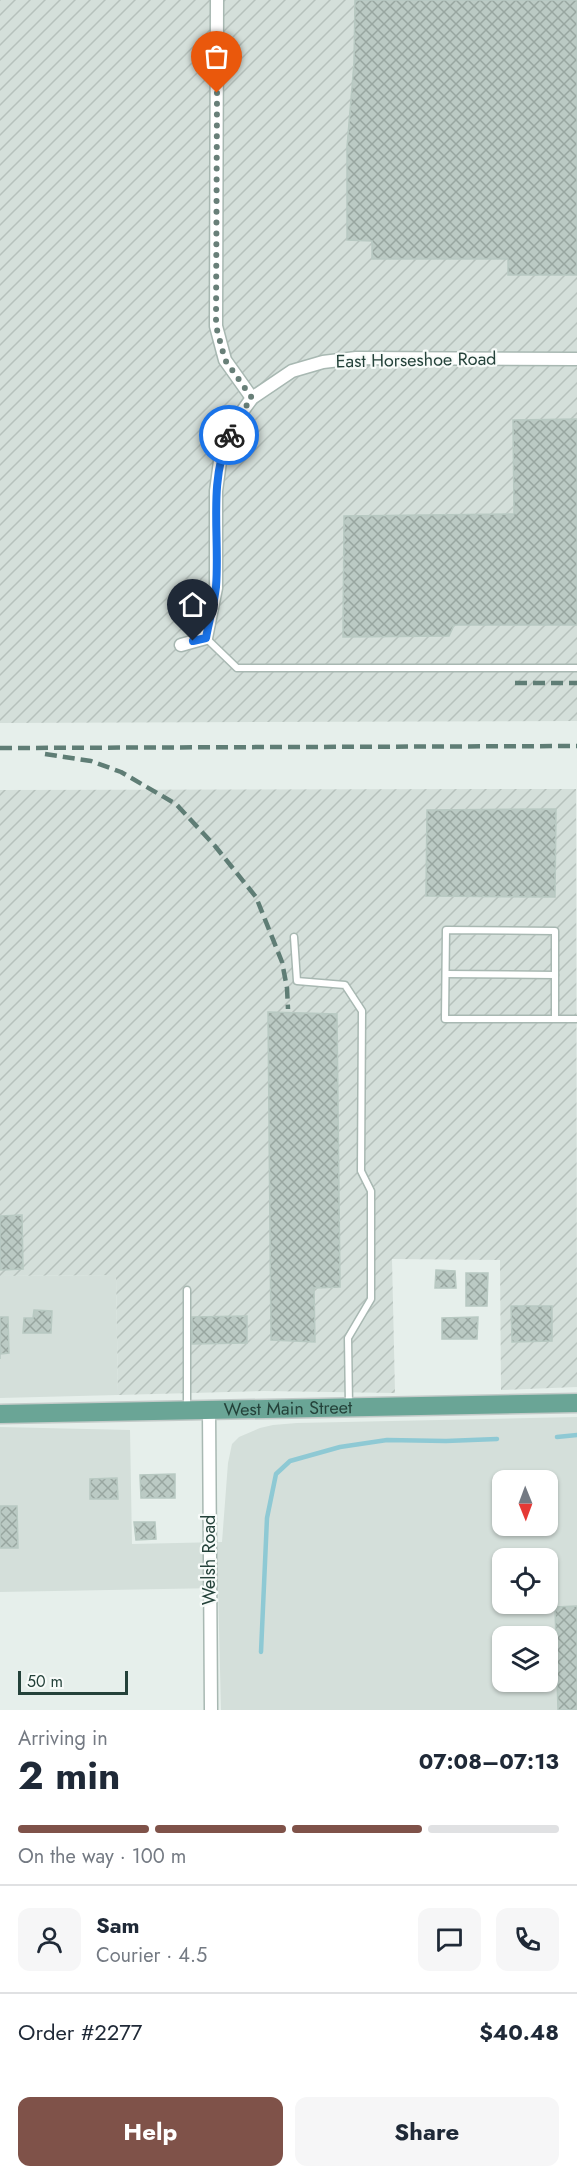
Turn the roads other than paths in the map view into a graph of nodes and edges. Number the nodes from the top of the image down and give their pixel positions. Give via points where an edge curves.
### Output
1 (217, 0) edge
2 (577, 359) edge
3 (252, 398) junction
4 (206, 638) junction
5 (181, 645) dead end
6 (577, 668) edge
7 (294, 937) dead end
8 (446, 974) junction
9 (555, 975) junction
10 (555, 1019) junction
11 (577, 1019) edge
12 (187, 1290) dead end
13 (577, 1402) edge
14 (349, 1407) junction
15 (187, 1410) junction
16 (209, 1410) junction
17 (0, 1414) edge
18 (211, 1710) edge

1 - 3 street via 216,326 225,360
2 - 3 street, East Horseshoe Road via 356,358 291,371
3 - 4 street, East Horseshoe Road via 236,420 221,454 216,491 216,588
4 - 5 street
4 - 6 lane via 237,668
7 - 14 lane via 297,981 345,985 362,1011 361,1171 372,1191 371,1299 348,1338
8 - 9 lane
8 - 9 lane via 446,930 544,930 555,931
8 - 10 lane via 445,1019
9 - 10 lane
10 - 11 lane
12 - 15 lane
13 - 14 main road, West Main Street
14 - 16 main road, West Main Street
15 - 16 main road, West Main Street
15 - 17 main road, West Main Street
16 - 18 street, Welsh Road

